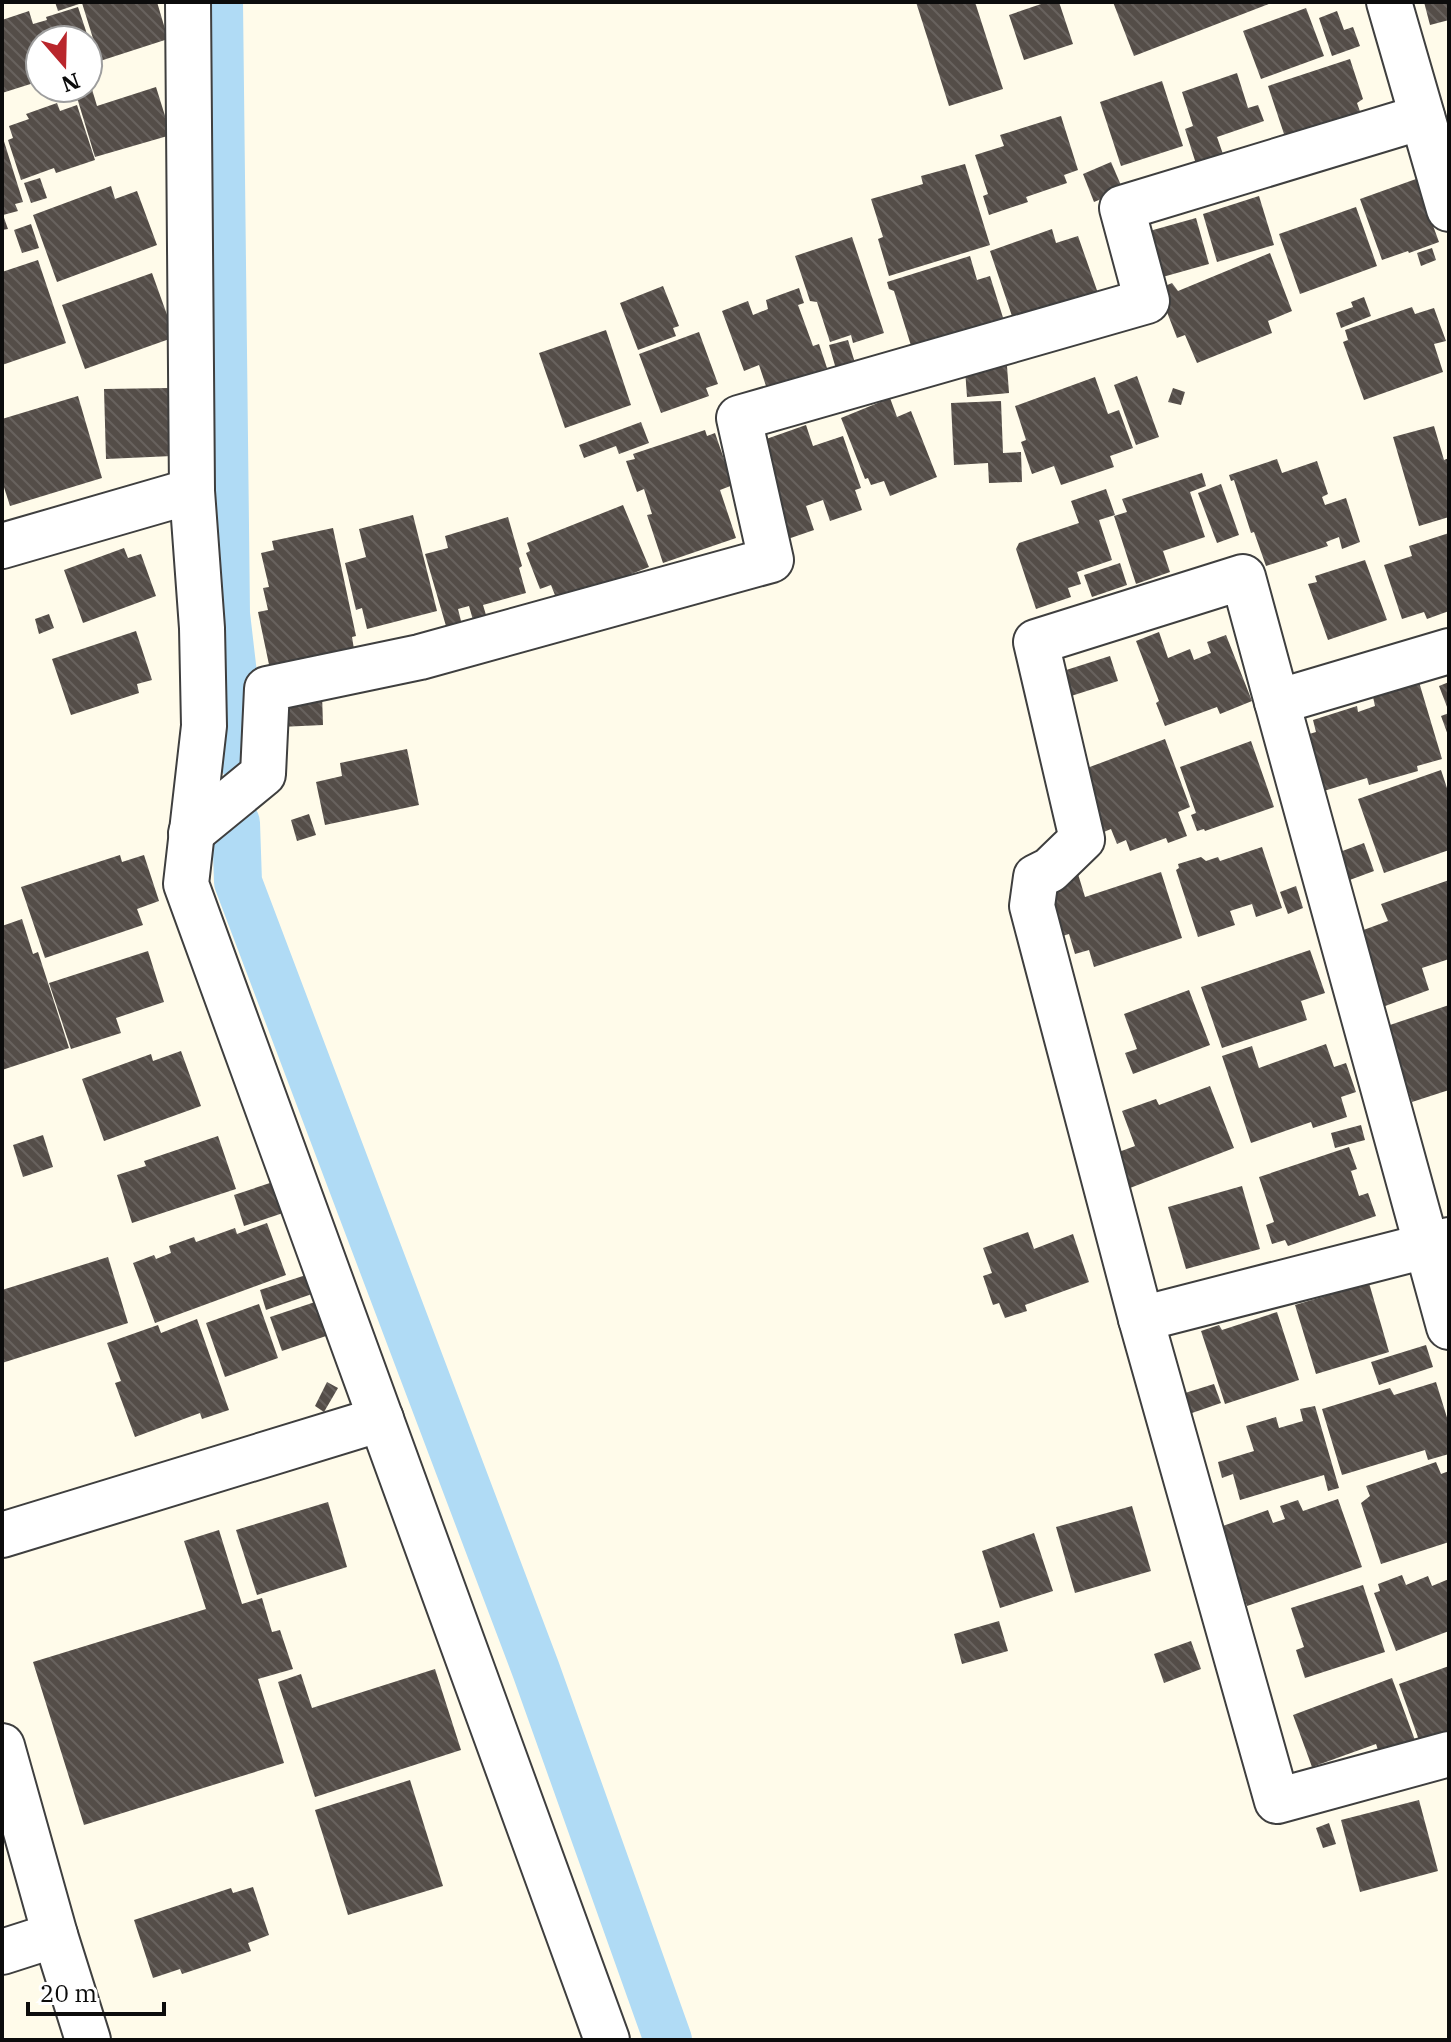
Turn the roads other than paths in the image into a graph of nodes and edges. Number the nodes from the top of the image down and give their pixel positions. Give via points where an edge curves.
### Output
1 (188, 2) edge
2 (1389, 2) edge
3 (1422, 117) junction
4 (1449, 209) edge
5 (192, 491) junction
6 (2, 546) edge
7 (1449, 651) edge
8 (1277, 702) junction
9 (191, 833) junction
10 (1437, 1243) edge
11 (1141, 1319) junction
12 (1449, 1327) edge
13 (381, 1419) junction
14 (2, 1535) edge
15 (2, 1746) edge
16 (1449, 1754) edge
17 (55, 1935) junction
18 (2, 1952) edge
19 (88, 2040) edge
20 (607, 2040) edge

1 - 5 street
2 - 3 street
3 - 4 street
3 - 9 street via 1122,208 1147,301 739,418 771,560 420,657 267,689 263,774
5 - 6 street
5 - 9 street via 204,726
7 - 8 street
8 - 10 street
8 - 11 street via 1243,577 1036,642 1082,839 1036,877 1032,906
9 - 13 street via 186,884
10 - 11 street
10 - 12 street
11 - 16 street via 1277,1801
13 - 14 street
13 - 20 street
15 - 17 street
17 - 18 street
17 - 19 street

